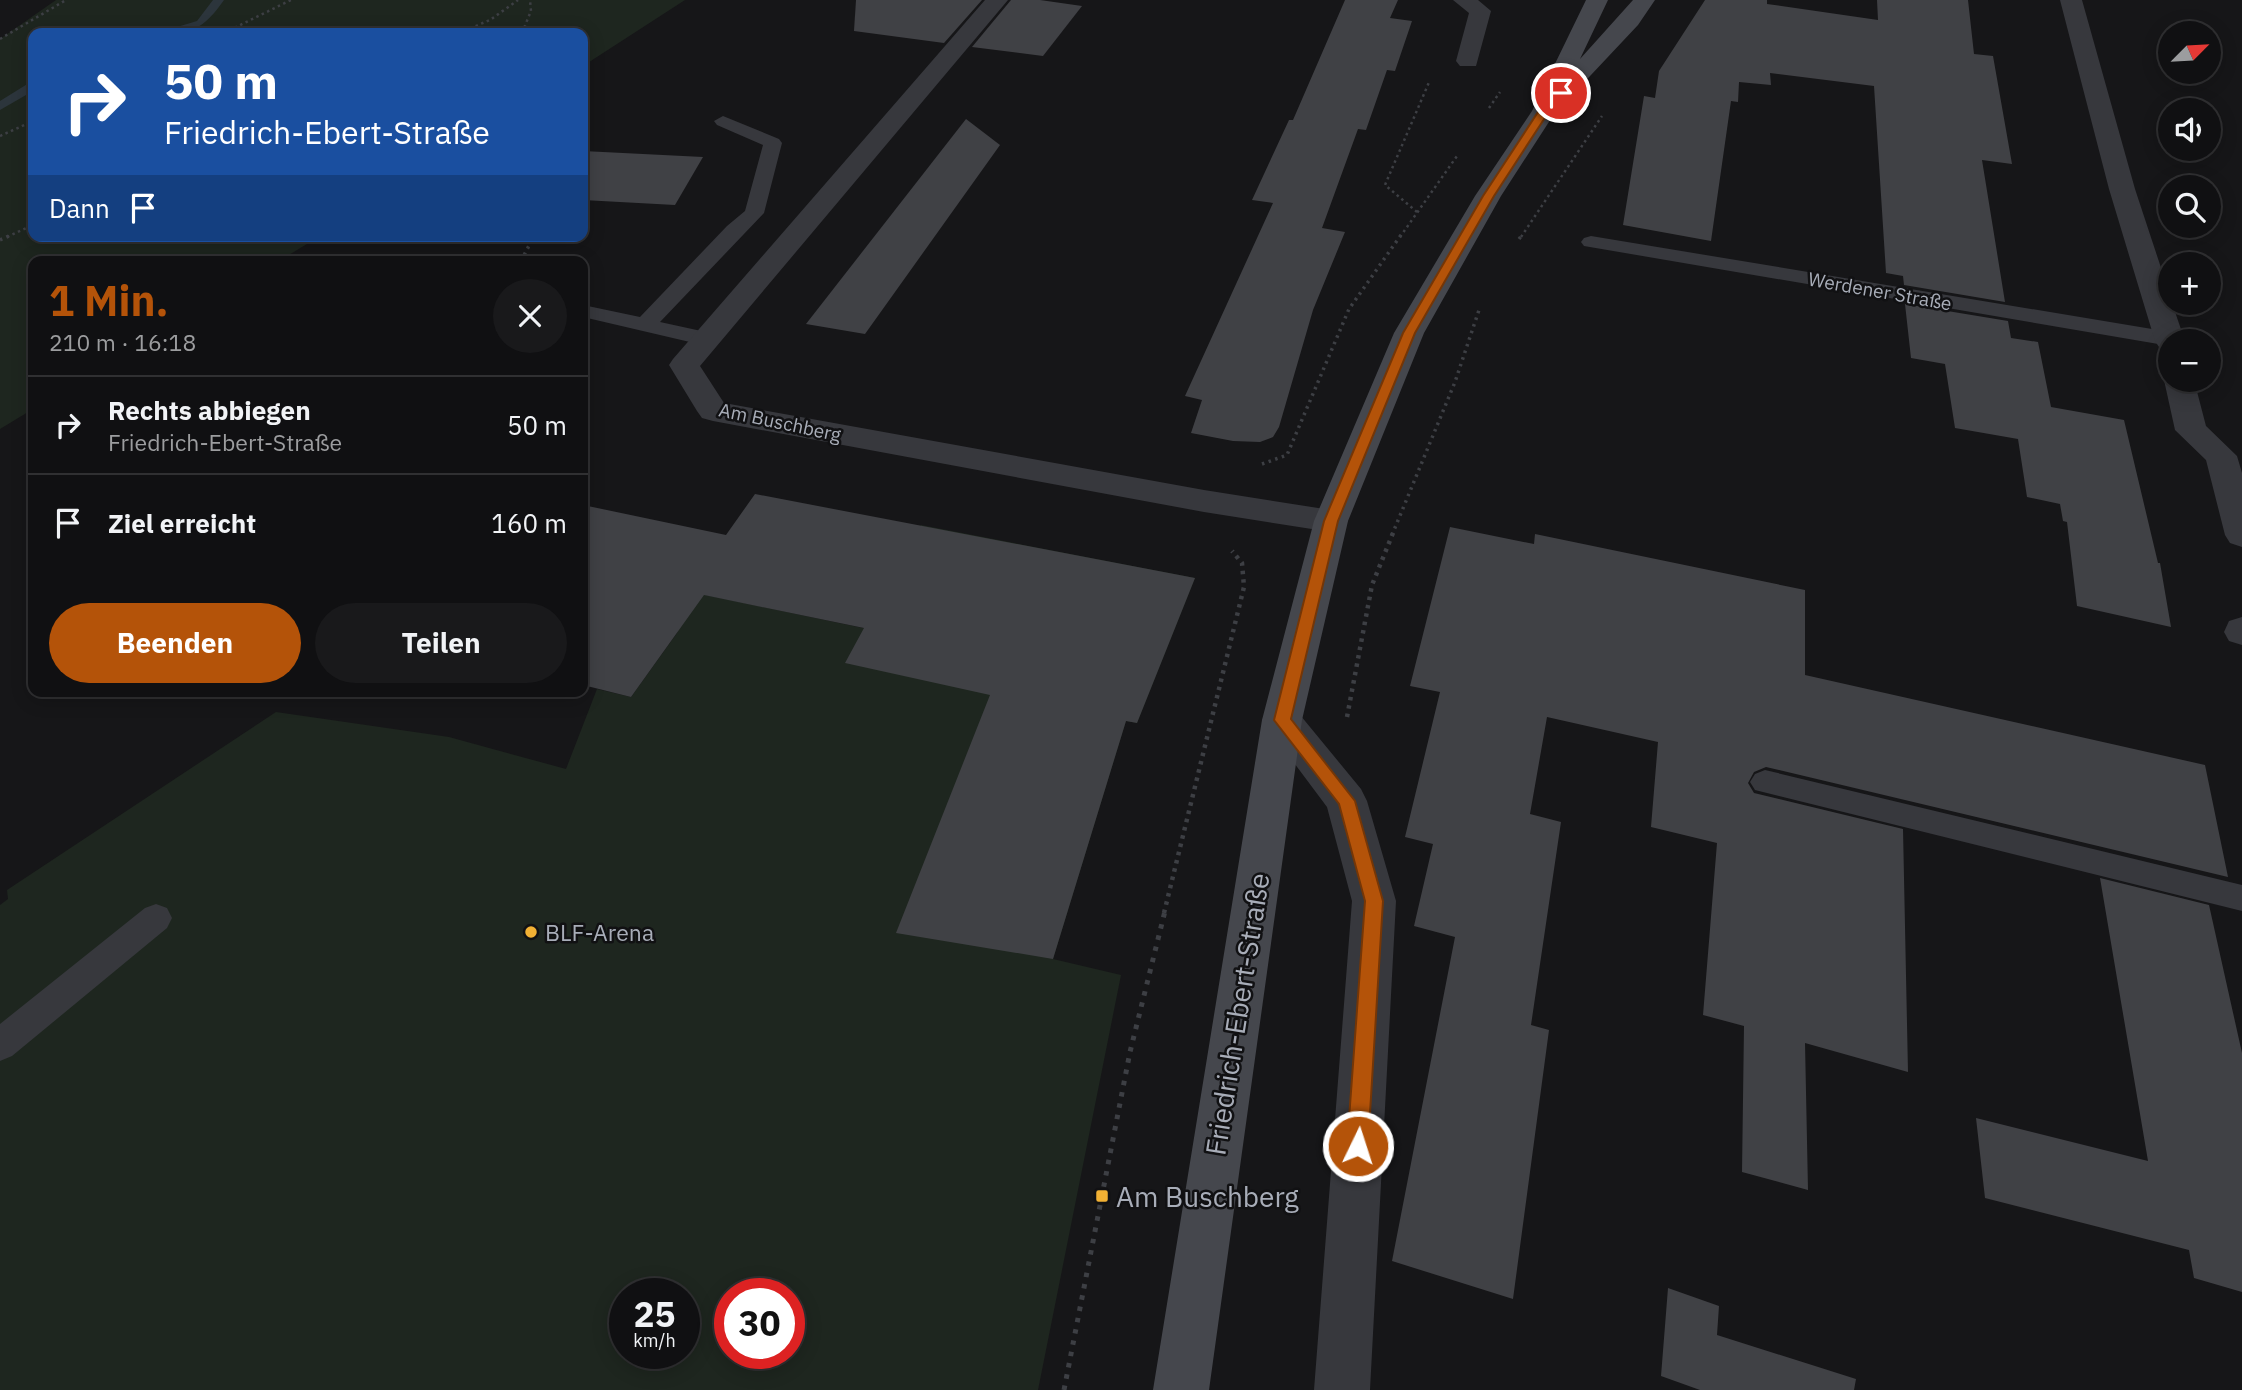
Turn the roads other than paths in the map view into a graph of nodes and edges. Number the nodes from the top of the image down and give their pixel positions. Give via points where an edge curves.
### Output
1 (997, 0) edge
2 (1464, 0) edge
3 (1597, 0) edge
4 (1644, 0) edge
5 (2071, 0) edge
6 (1468, 61) road end
7 (1544, 111) junction
8 (723, 121) dead end
9 (1591, 242) dead end
10 (588, 312) edge
11 (645, 325) junction
12 (2167, 329) edge
13 (2158, 338) edge
14 (707, 339) junction
15 (2182, 392) edge
16 (2191, 430) junction
17 (2242, 440) edge
18 (1331, 521) junction
19 (2242, 535) edge
20 (1282, 720) junction
21 (1765, 782) dead end
22 (2242, 898) edge
23 (156, 918) dead end
24 (0, 1045) edge
25 (1181, 1390) edge
26 (1342, 1390) edge

1 - 14 street, Am Buschberg
2 - 6 street via 1480,11
3 - 7 main road, Friedrich-Ebert-Straße
4 - 7 main road, Friedrich-Ebert-Straße
5 - 12 street, Werdener Straße via 2122,189
7 - 18 main road, Friedrich-Ebert-Straße via 1488,196 1409,333
8 - 11 lane via 773,143 754,213
9 - 13 lane, Werdener Straße
10 - 11 lane
11 - 14 lane
14 - 18 street, Am Buschberg via 684,366 713,411
15 - 16 street
16 - 17 street
16 - 19 street via 2221,456
18 - 20 main road, Friedrich-Ebert-Straße
20 - 25 main road, Friedrich-Ebert-Straße
20 - 26 street via 1346,801 1374,901
21 - 22 lane
23 - 24 lane

